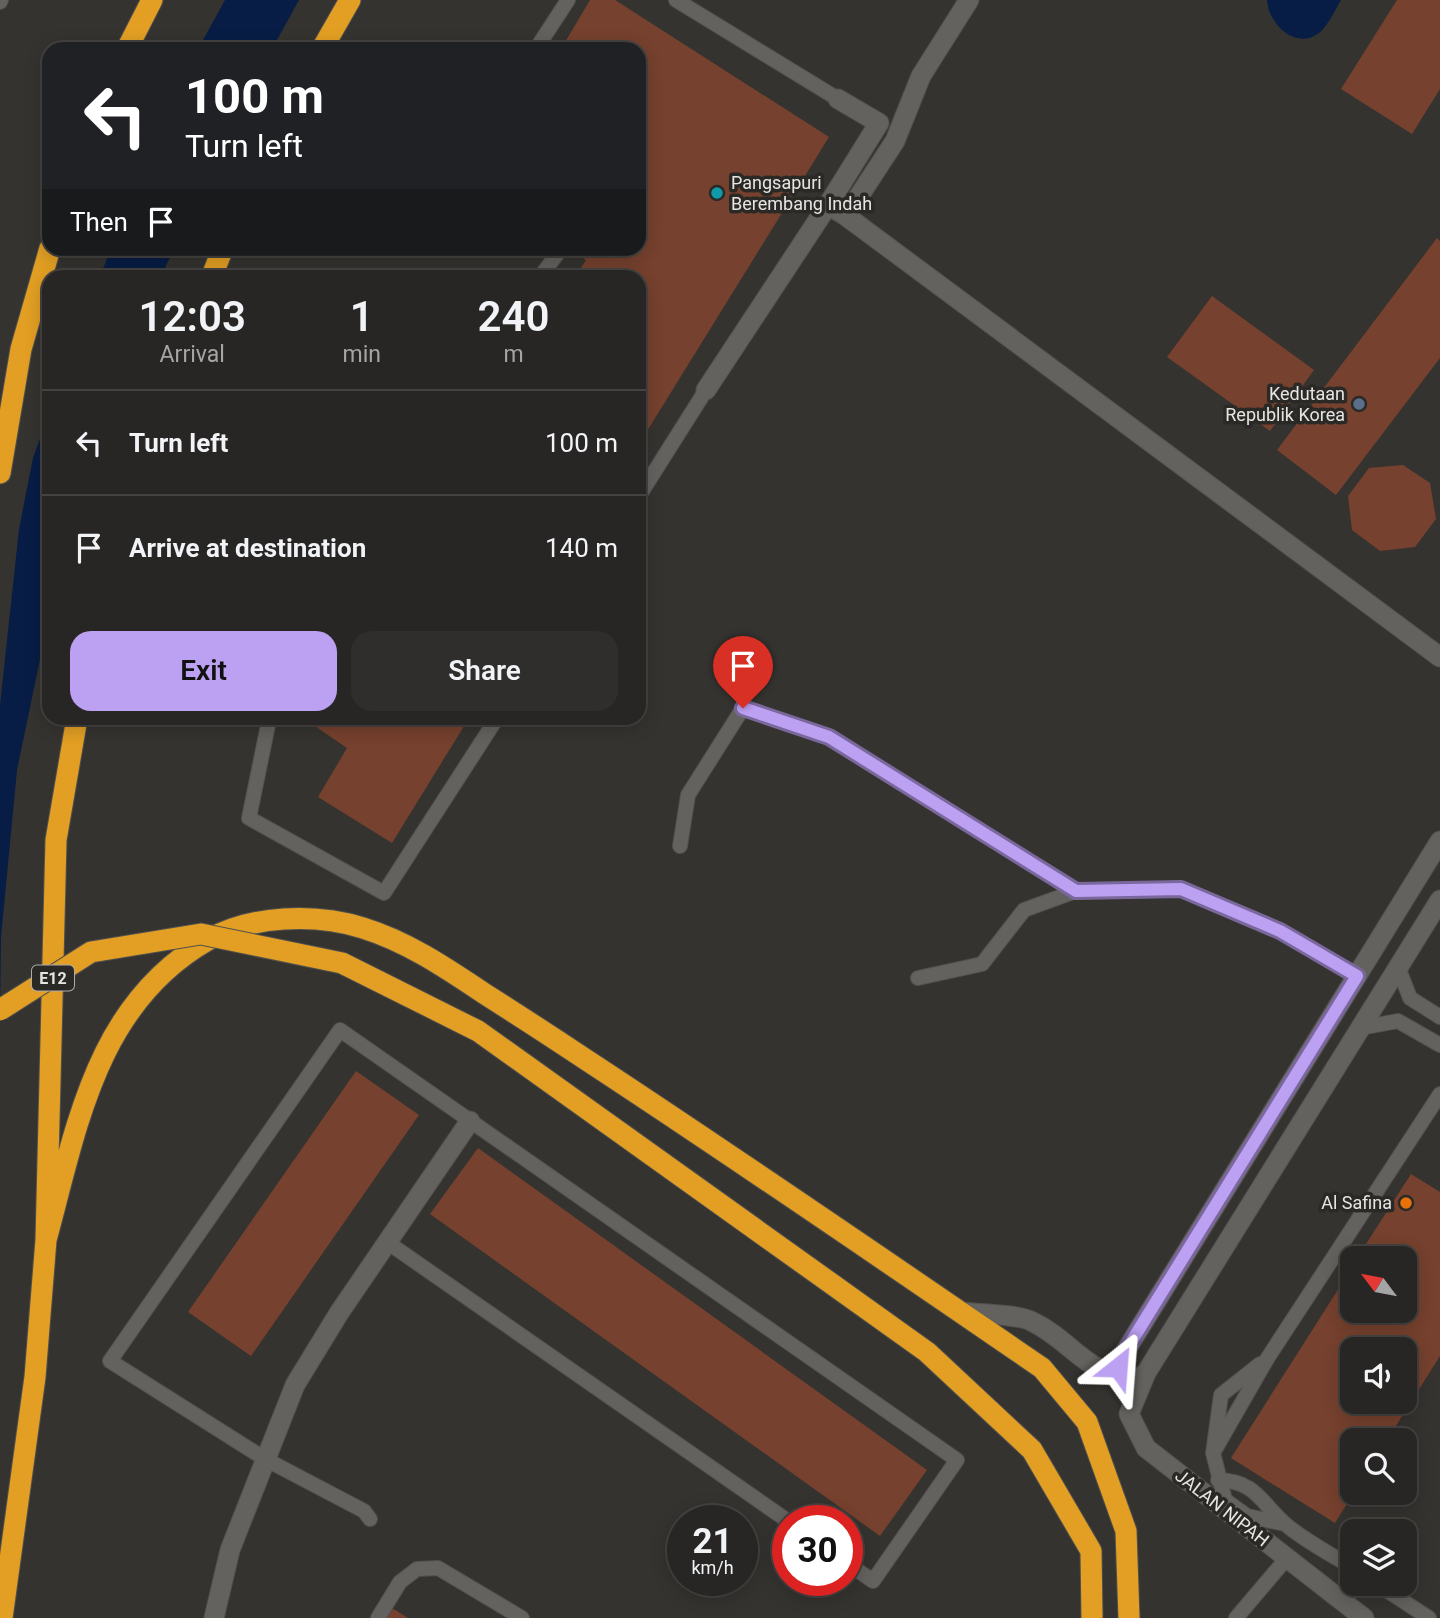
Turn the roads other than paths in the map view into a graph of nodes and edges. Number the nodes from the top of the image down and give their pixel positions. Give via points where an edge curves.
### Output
1 (152, 0) edge
2 (350, 0) edge
3 (568, 0) edge
4 (676, 0) edge
5 (969, 0) edge
6 (131, 42) edge
7 (326, 42) edge
8 (541, 42) edge
9 (838, 99) joint
10 (828, 205) junction
11 (846, 216) junction
12 (42, 276) edge
13 (706, 390) joint
14 (0, 473) edge
15 (646, 485) edge
16 (1440, 657) edge
17 (76, 725) edge
18 (268, 725) edge
19 (492, 725) edge
20 (1440, 841) edge
21 (680, 846) dead end
22 (1076, 891) junction
23 (1440, 900) edge
24 (1398, 967) junction
25 (1357, 976) junction
26 (918, 978) dead end
27 (0, 1010) edge
28 (1440, 1017) edge
29 (1360, 1028) junction
30 (1440, 1045) edge
31 (1440, 1094) edge
32 (470, 1121) junction
33 (46, 1240) junction
34 (387, 1242) junction
35 (961, 1312) junction
36 (1267, 1359) junction
37 (1122, 1369) junction
38 (1146, 1373) junction
39 (1221, 1430) junction
40 (265, 1459) junction
41 (1218, 1480) junction
42 (772, 1510) edge
43 (370, 1519) dead end
44 (1285, 1524) junction
45 (1287, 1558) junction
46 (1340, 1560) edge
47 (863, 1574) edge
48 (1395, 1596) edge
49 (2, 1618) edge
50 (214, 1618) edge
51 (378, 1618) edge
52 (522, 1618) edge
53 (1092, 1618) edge
54 (1129, 1618) edge
55 (1236, 1618) edge
56 (1364, 1618) edge
57 (1429, 1618) edge

1 - 6 highway
2 - 7 highway
3 - 8 lane
4 - 9 lane
5 - 11 street via 921,76 895,141
9 - 10 street via 879,123
10 - 11 street
10 - 13 street
11 - 16 street
12 - 14 highway via 21,349
13 - 15 lane
17 - 33 highway, E12 via 56,840
18 - 19 lane via 249,818 384,893
20 - 25 street
21 - 22 lane via 688,795 743,708 829,737
22 - 25 lane via 1181,889 1280,931
22 - 26 lane via 1024,910 982,964
23 - 24 street, JALAN NIPAH
24 - 28 lane via 1410,998
24 - 29 street, JALAN NIPAH
25 - 37 street
27 - 53 highway, bridge via 91,952 201,934 342,963 478,1031 927,1352 1032,1450 1091,1551
29 - 30 lane via 1398,1021
29 - 38 street, JALAN NIPAH
31 - 36 lane
32 - 34 street
32 - 40 lane via 340,1030 110,1361
32 - 47 lane via 957,1461 873,1581
33 - 35 highway, bridge via 81,1112 107,1045 135,1000 172,963 210,938 259,922 311,917 362,928 426,954
33 - 49 highway, E12 via 35,1377
34 - 40 street via 295,1385
34 - 42 lane
35 - 37 street via 1028,1319 1060,1337 1082,1360 1105,1373
35 - 54 highway via 1042,1368 1087,1422 1126,1531
36 - 39 lane
36 - 39 lane via 1221,1395
37 - 38 street via 1135,1381
38 - 45 street, JALAN NIPAH via 1129,1414 1146,1448
39 - 41 lane via 1213,1453
40 - 43 lane via 364,1511
40 - 50 street via 230,1550
41 - 44 lane via 1236,1480 1261,1496
41 - 44 lane via 1225,1500 1247,1516
44 - 46 lane
45 - 55 lane
45 - 56 street, JALAN NIPAH
48 - 57 lane
51 - 52 lane via 400,1582 417,1569 438,1568

